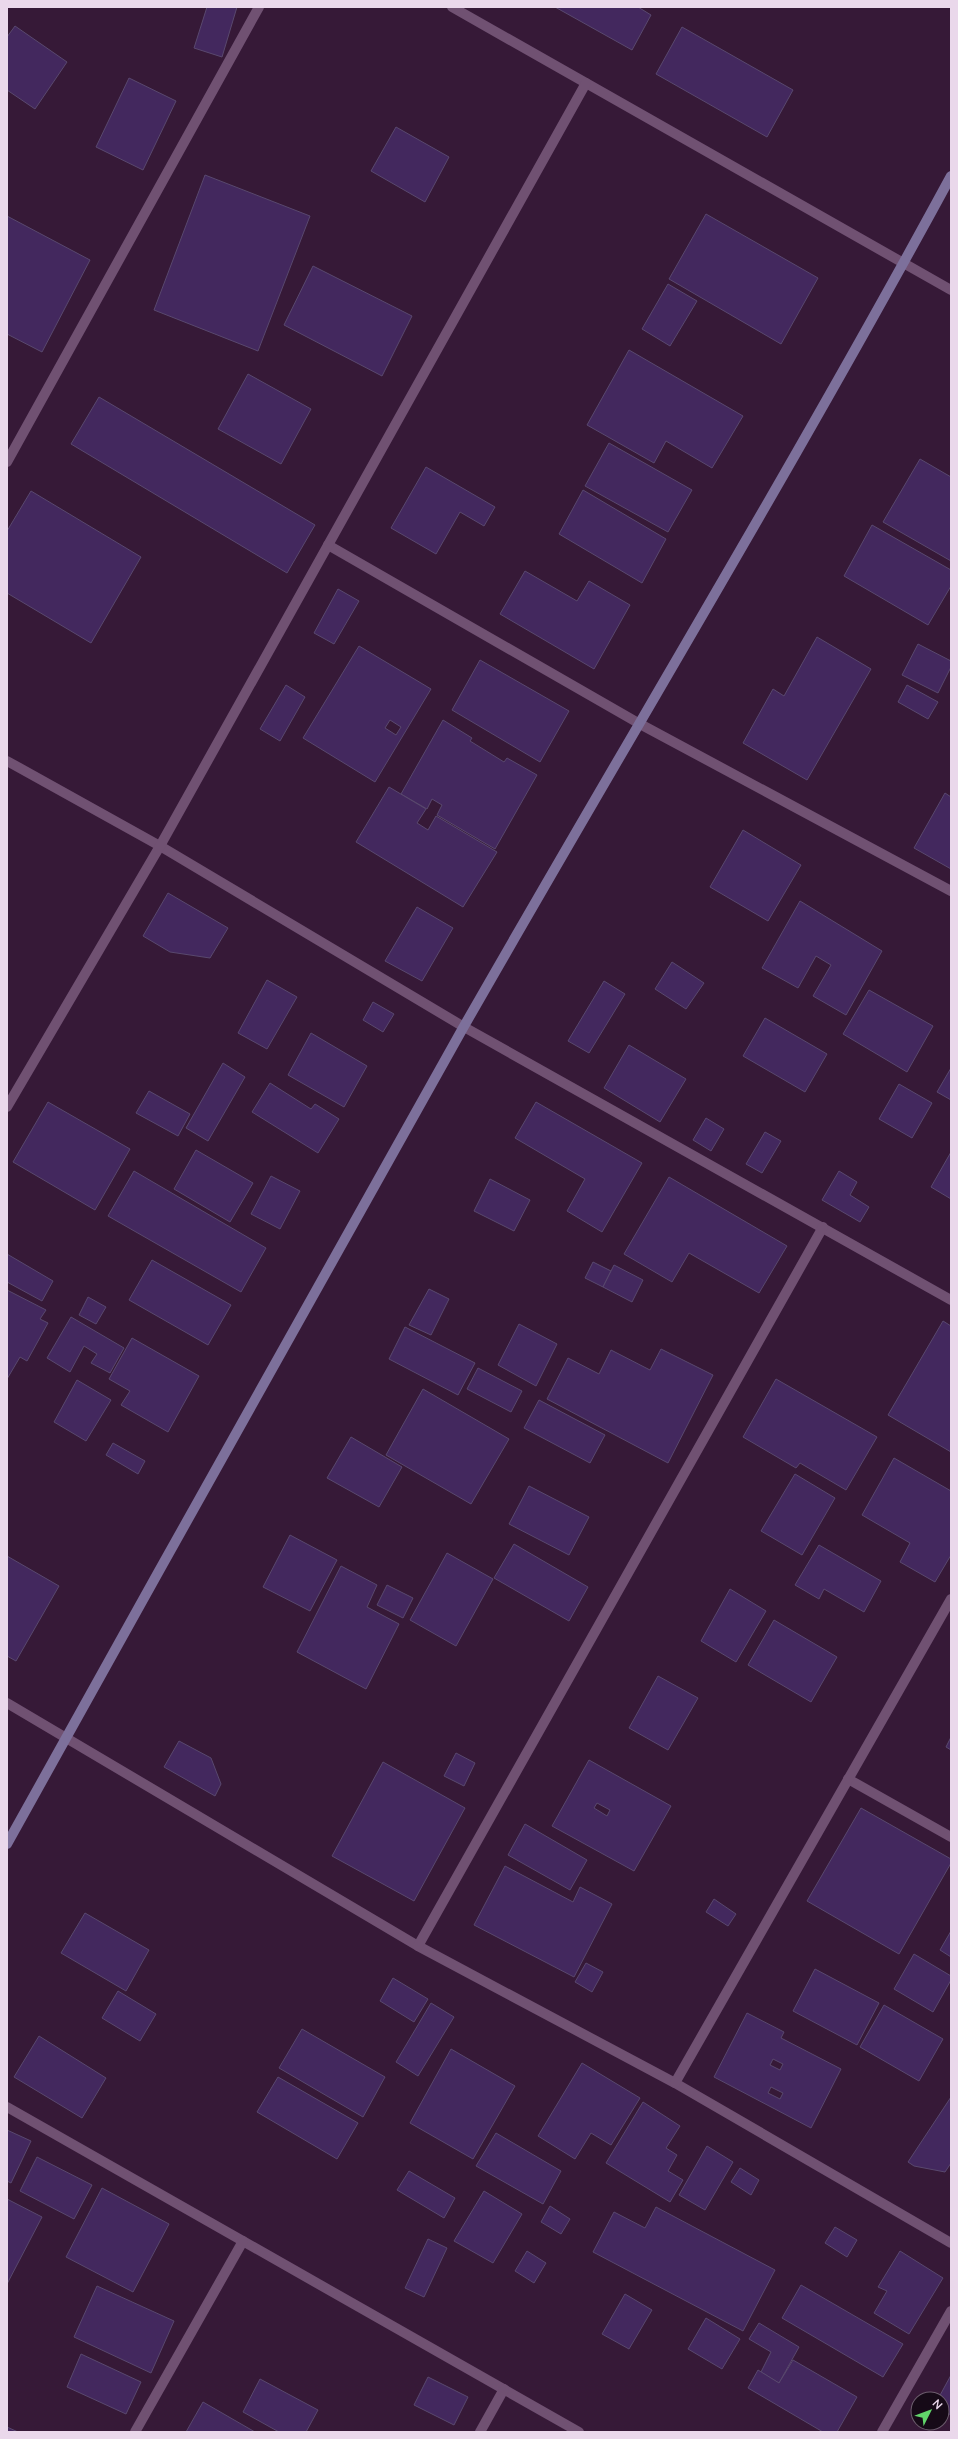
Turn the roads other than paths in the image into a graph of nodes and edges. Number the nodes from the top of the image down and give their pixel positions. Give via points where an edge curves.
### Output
1 (259, 7) edge
2 (452, 7) edge
3 (586, 83) junction
4 (951, 176) edge
5 (904, 263) junction
6 (951, 290) edge
7 (7, 462) edge
8 (328, 545) junction
9 (640, 724) junction
10 (7, 760) edge
11 (160, 846) junction
12 (951, 891) edge
13 (464, 1027) junction
14 (7, 1107) edge
15 (823, 1227) junction
16 (951, 1300) edge
17 (951, 1599) edge
18 (7, 1702) edge
19 (67, 1737) junction
20 (848, 1779) junction
21 (951, 1837) edge
22 (7, 1844) edge
23 (418, 1946) junction
24 (675, 2084) junction
25 (7, 2107) edge
26 (243, 2241) junction
27 (951, 2243) edge
28 (951, 2311) edge
29 (504, 2390) junction
30 (135, 2432) edge
31 (480, 2432) edge
32 (579, 2432) edge
33 (882, 2432) edge

1 - 7 street
2 - 3 street
3 - 5 street
3 - 8 street
4 - 5 street
5 - 6 street
5 - 9 street
8 - 9 street
8 - 11 street
9 - 12 street
9 - 13 street
10 - 11 street
11 - 13 street
11 - 14 street
13 - 15 street
13 - 19 street
15 - 16 street
15 - 23 street
17 - 20 street
18 - 19 street
19 - 22 street
19 - 23 street
20 - 21 street
20 - 24 street
23 - 24 street
24 - 27 street
25 - 26 street
26 - 29 street
26 - 30 street
28 - 33 street
29 - 31 street
29 - 32 street

